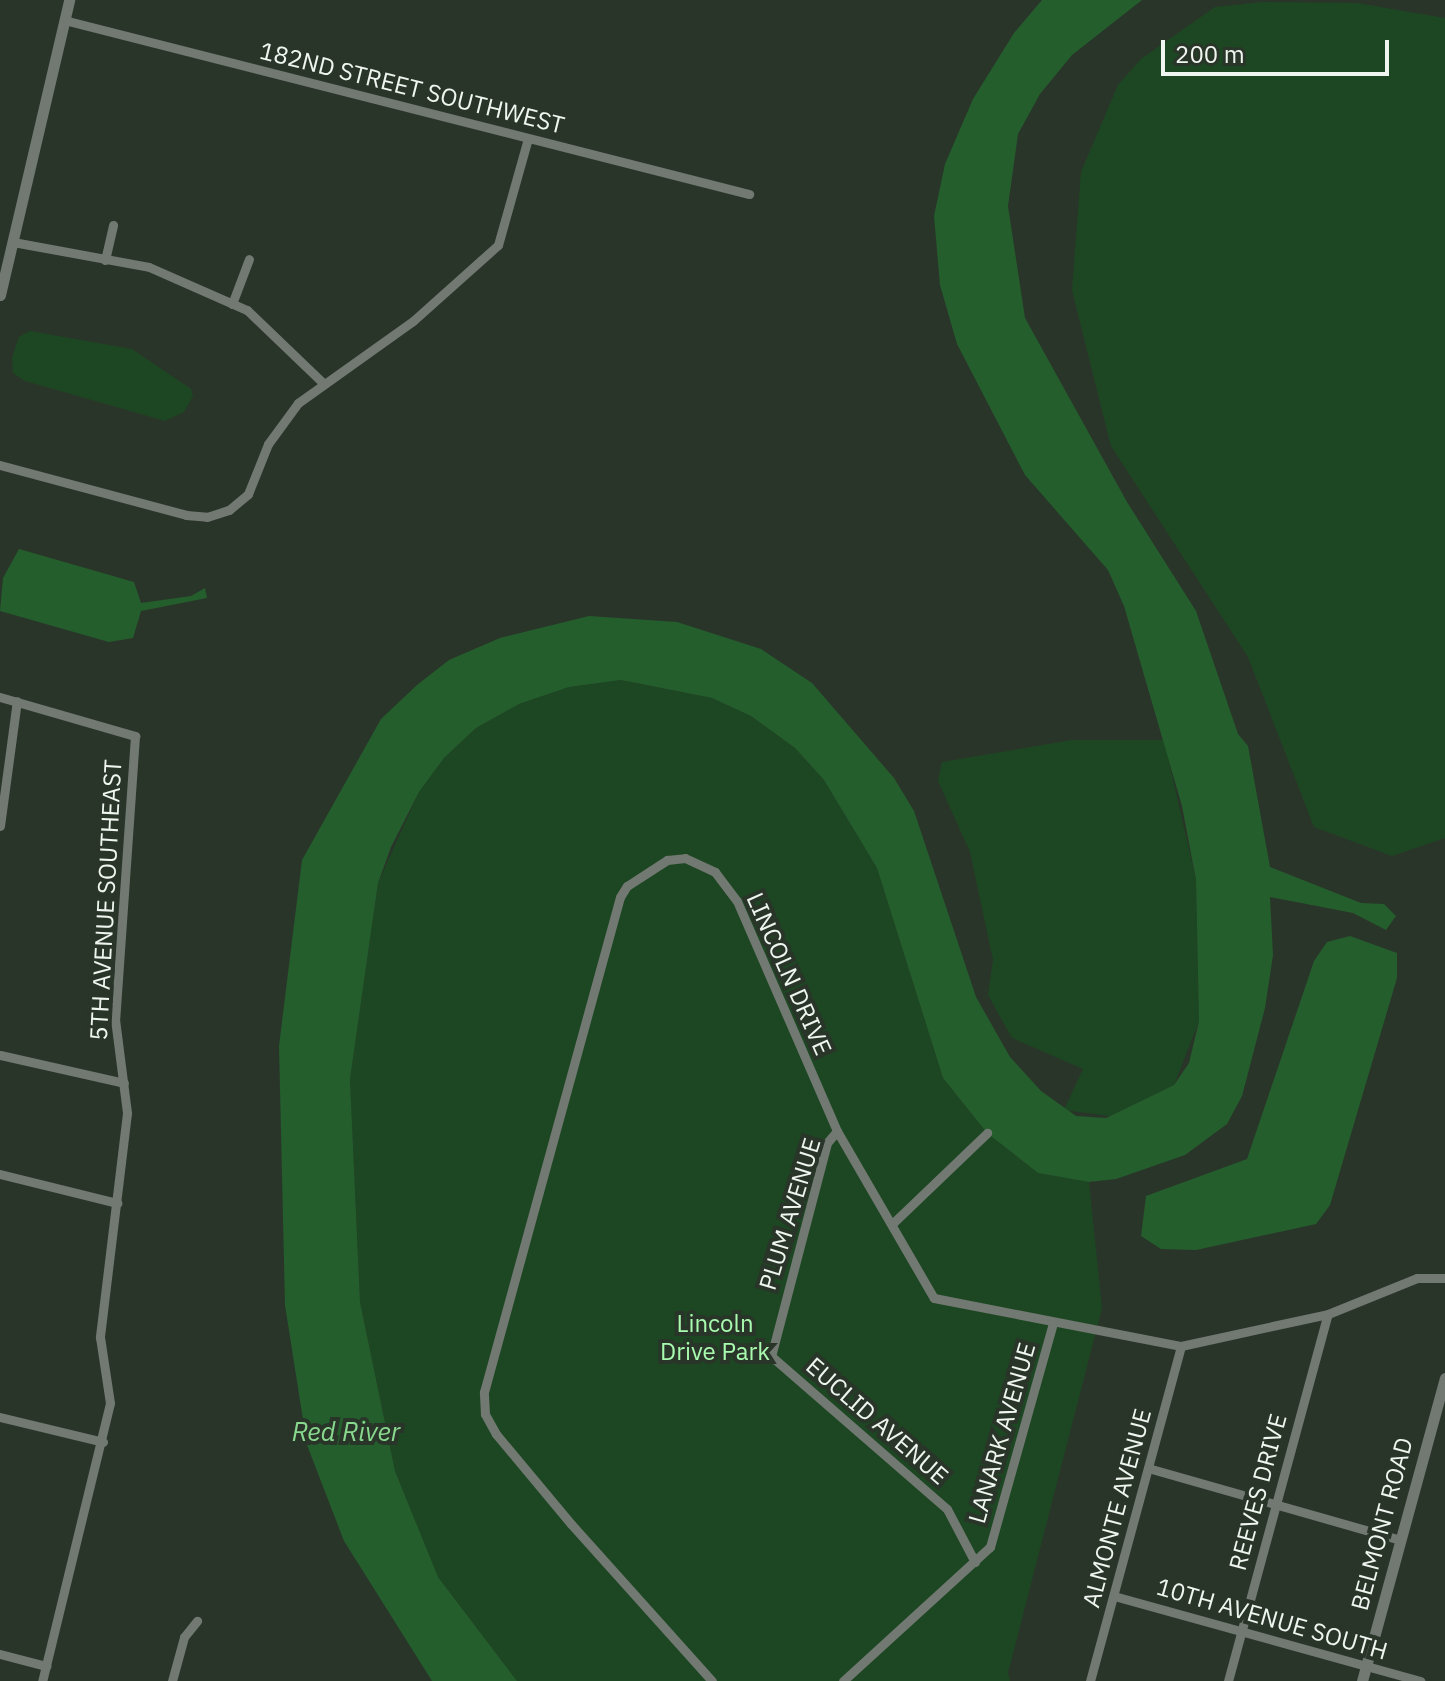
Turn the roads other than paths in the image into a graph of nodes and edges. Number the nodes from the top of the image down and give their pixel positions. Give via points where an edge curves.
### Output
1 (69, 0) edge
2 (64, 20) junction
3 (528, 138) junction
4 (749, 194) dead end
5 (113, 225) dead end
6 (13, 242) junction
7 (249, 259) dead end
8 (105, 260) junction
9 (0, 295) edge
10 (232, 304) junction
11 (323, 383) junction
12 (0, 465) edge
13 (0, 697) edge
14 (17, 701) junction
15 (0, 826) edge
16 (0, 1055) edge
17 (124, 1083) junction
18 (837, 1131) junction
19 (987, 1133) dead end
20 (0, 1174) edge
21 (117, 1203) junction
22 (892, 1224) junction
23 (1445, 1278) edge
24 (1328, 1314) junction
25 (1053, 1323) junction
26 (1181, 1346) junction
27 (771, 1356) joint
28 (1445, 1378) edge
29 (0, 1417) edge
30 (1440, 1420) edge
31 (103, 1442) junction
32 (1148, 1468) junction
33 (1276, 1504) junction
34 (1401, 1540) junction
35 (975, 1562) junction
36 (1114, 1596) junction
37 (197, 1621) dead end
38 (1241, 1632) junction
39 (0, 1654) edge
40 (46, 1666) junction
41 (1366, 1667) junction
42 (42, 1681) edge
43 (172, 1681) edge
44 (712, 1681) edge
45 (843, 1681) edge
46 (1090, 1681) edge
47 (1228, 1681) edge
48 (1362, 1681) edge
49 (1420, 1681) edge

1 - 2 street
2 - 3 street, 182ND STREET SOUTHWEST
2 - 6 street
3 - 4 street, 182ND STREET SOUTHWEST
3 - 11 street via 498,245 413,321
5 - 8 street
6 - 8 street
6 - 9 street
7 - 10 street
8 - 10 street via 149,267
10 - 11 street via 258,317
11 - 12 street via 278,426 243,500 219,514 196,517
13 - 14 street
14 - 15 street
14 - 17 street, 5TH AVENUE SOUTHEAST via 135,733 115,1019
16 - 17 street
17 - 21 street, 5TH AVENUE SOUTHEAST via 127,1113
18 - 22 street, LINCOLN DRIVE
18 - 27 street, PLUM AVENUE via 827,1143
18 - 44 street, LINCOLN DRIVE via 737,901 715,872 685,858 667,860 627,886 484,1392 485,1414 571,1524
19 - 22 street
20 - 21 street
21 - 31 street, 5TH AVENUE SOUTHEAST via 100,1337 110,1390
22 - 25 street, LINCOLN DRIVE via 934,1298
23 - 24 street, LINCOLN DRIVE via 1417,1278
24 - 26 street, LINCOLN DRIVE
24 - 33 street, REEVES DRIVE
25 - 26 street, LINCOLN DRIVE
25 - 35 street, LANARK AVENUE via 998,1527
26 - 32 street, ALMONTE AVENUE
27 - 35 street, EUCLID AVENUE via 947,1509
28 - 30 street, BELMONT ROAD
29 - 31 street
30 - 34 street, BELMONT ROAD
31 - 40 street, 5TH AVENUE SOUTHEAST
32 - 33 street
32 - 36 street, ALMONTE AVENUE
33 - 34 street
33 - 38 street, REEVES DRIVE
34 - 41 street, BELMONT ROAD
35 - 45 street, LANARK AVENUE
36 - 38 street, 10TH AVENUE SOUTH
36 - 46 street, ALMONTE AVENUE
37 - 43 street via 184,1637
38 - 41 street, 10TH AVENUE SOUTH
38 - 47 street, REEVES DRIVE
39 - 40 street
40 - 42 street, 5TH AVENUE SOUTHEAST
41 - 48 street, BELMONT ROAD
41 - 49 street, 10TH AVENUE SOUTH

